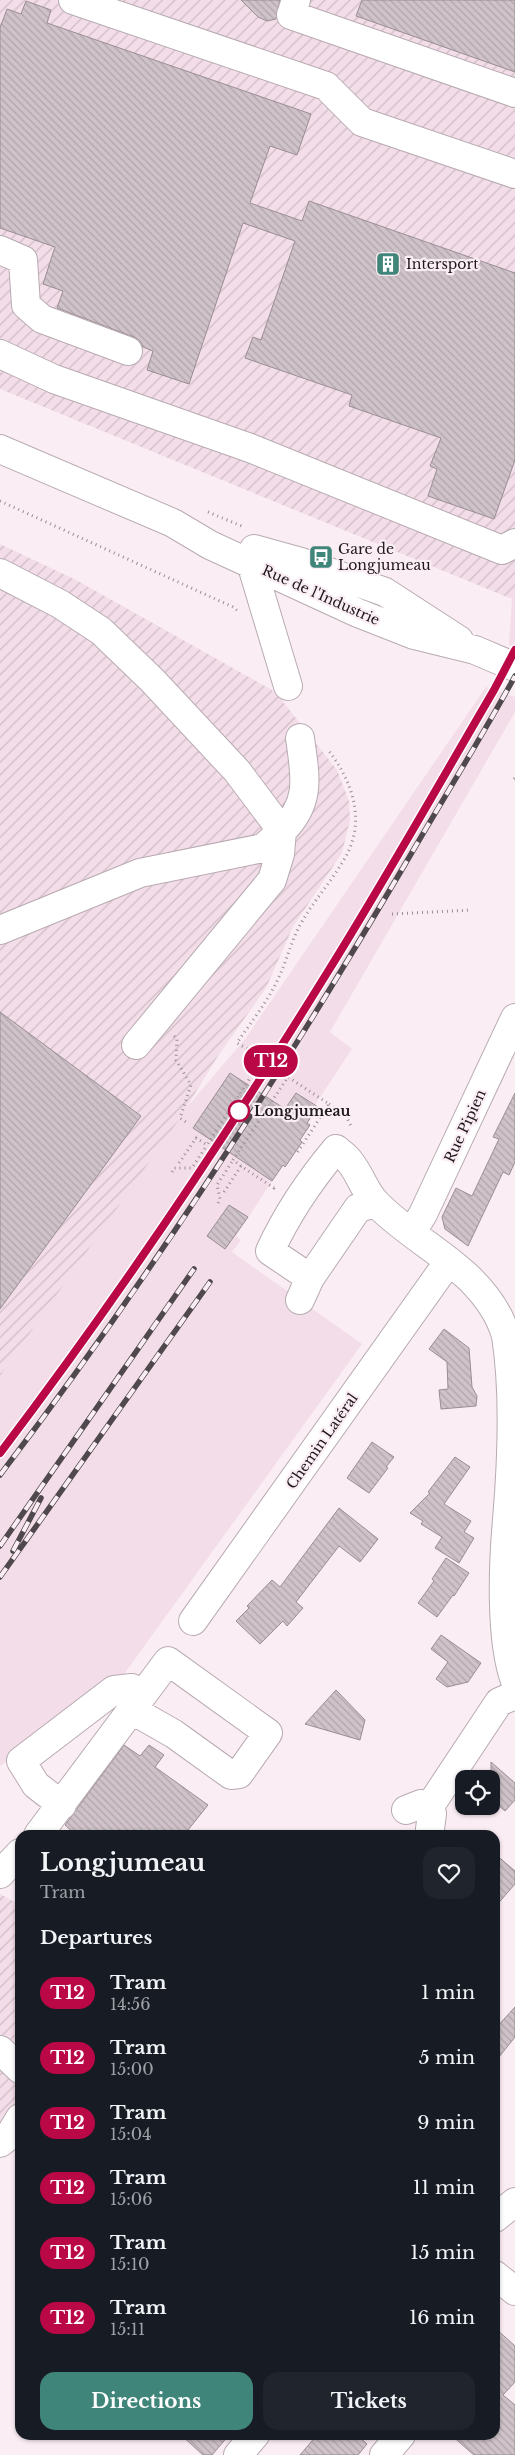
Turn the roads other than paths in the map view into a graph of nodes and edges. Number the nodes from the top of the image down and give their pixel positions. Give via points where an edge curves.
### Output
1 (73, 0) edge
2 (296, 0) edge
3 (515, 93) edge
4 (515, 174) edge
5 (0, 250) edge
6 (128, 351) dead end
7 (0, 354) edge
8 (0, 449) edge
9 (173, 523) junction
10 (515, 543) edge
11 (251, 563) junction
12 (0, 573) edge
13 (475, 650) junction
14 (515, 667) edge
15 (288, 686) dead end
16 (300, 738) dead end
17 (282, 831) junction
18 (0, 930) edge
19 (515, 1018) edge
20 (136, 1045) dead end
21 (375, 1203) junction
22 (412, 1232) junction
23 (449, 1261) junction
24 (193, 1621) dead end
25 (515, 1681) edge
26 (515, 1694) edge
27 (10, 1767) edge
28 (62, 1805) junction
29 (422, 1815) dead end
30 (42, 1830) edge
31 (15, 1858) edge
32 (0, 1874) edge
33 (0, 2050) edge
34 (15, 2064) edge
35 (15, 2126) edge
36 (0, 2143) edge
37 (515, 2202) edge
38 (500, 2214) edge
39 (500, 2279) edge
40 (515, 2291) edge
41 (251, 2440) edge
42 (397, 2440) edge
43 (238, 2455) edge
44 (384, 2455) edge

1 - 4 street via 326,86 362,122
2 - 3 street via 292,15
5 - 6 street via 23,260 26,305 42,319
7 - 10 street via 54,380 250,448 502,550
8 - 9 street, Rue de l'Industrie
9 - 11 street, Rue de l'Industrie via 210,545
9 - 13 street, Rue de l'Industrie via 210,532 385,592
11 - 13 street, Rue de l'Industrie via 406,632
11 - 15 street
12 - 17 street via 60,604 101,631 237,771
13 - 14 street, Rue de l'Industrie
16 - 17 street via 306,782 302,805 293,821
17 - 18 street via 263,848 140,873
17 - 20 street via 280,854 272,880
19 - 22 street, Rue Pipien
21 - 21 street via 350,1160 336,1149 283,1223 270,1251 305,1289 358,1208
21 - 22 street
22 - 23 street
23 - 24 street, Chemin Latéral
23 - 25 street via 486,1296 506,1334 511,1355 514,1402 504,1594
26 - 29 street via 500,1702
27 - 28 street
27 - 28 street via 114,1690 132,1688 138,1702
28 - 30 street
31 - 32 street
33 - 34 street
35 - 36 street
37 - 38 street
39 - 40 street
41 - 43 street
42 - 44 street

